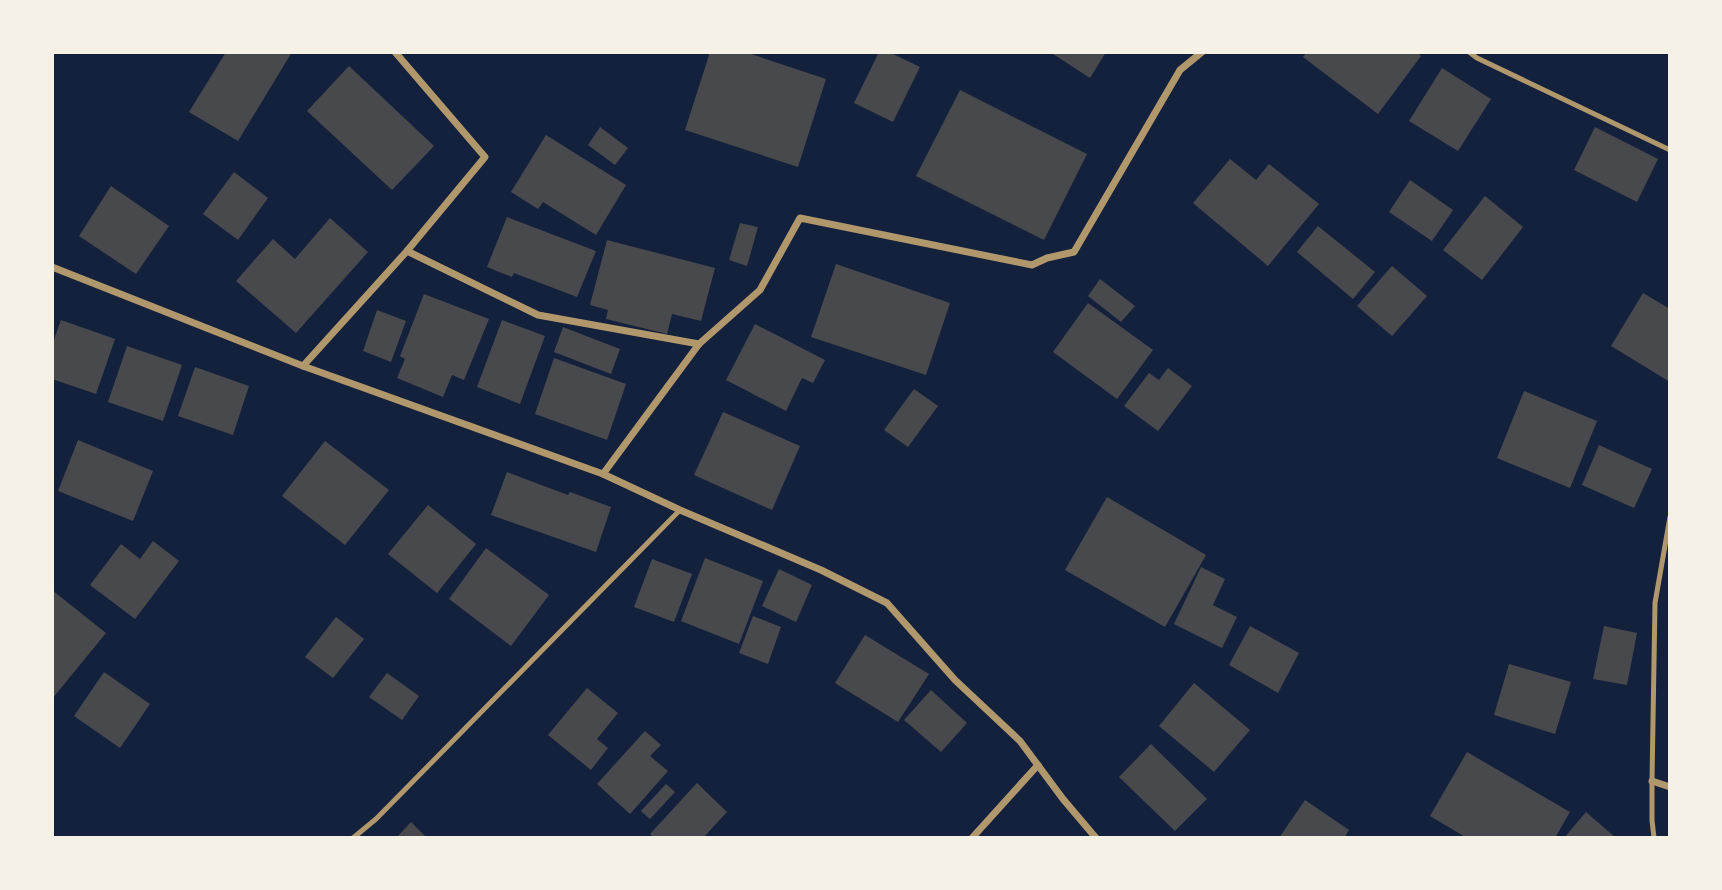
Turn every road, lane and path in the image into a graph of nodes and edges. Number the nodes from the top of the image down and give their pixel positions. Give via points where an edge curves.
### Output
1 (395, 52) edge
2 (1202, 52) edge
3 (1469, 52) edge
4 (1670, 150) edge
5 (407, 251) junction
6 (52, 267) edge
7 (699, 344) junction
8 (303, 366) junction
9 (603, 474) junction
10 (680, 510) junction
11 (1670, 517) edge
12 (1038, 765) junction
13 (1652, 781) junction
14 (1670, 787) edge
15 (353, 838) edge
16 (972, 838) edge
17 (1096, 838) edge
18 (1654, 838) edge

1 - 5 street via 485,157
2 - 7 street via 1180,70 1074,252 1032,265 800,218 760,290
3 - 4 lane
5 - 7 street via 537,315
5 - 8 street
6 - 8 street
7 - 9 street
8 - 9 street
9 - 10 street
10 - 12 street via 887,603
10 - 15 lane
11 - 13 lane via 1655,603
12 - 16 street
12 - 17 street
13 - 14 street
13 - 18 lane

